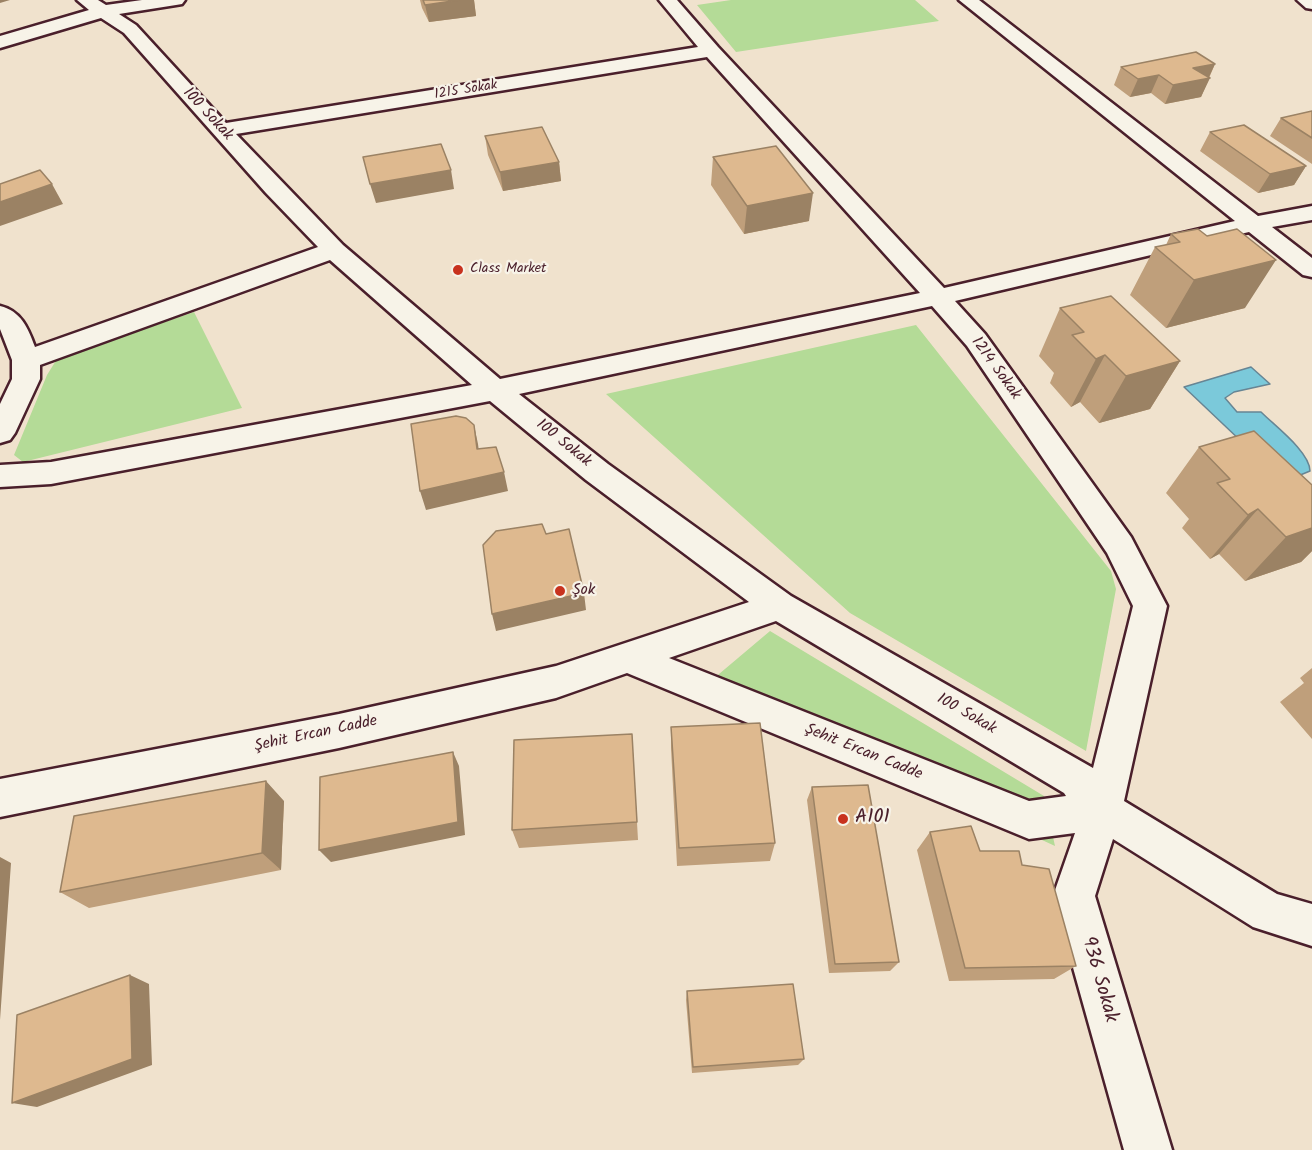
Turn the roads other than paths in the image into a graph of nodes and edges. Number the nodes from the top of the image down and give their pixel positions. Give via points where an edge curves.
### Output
1 (176, 0) edge
2 (668, 0) edge
3 (1306, 0) edge
4 (979, 2) edge
5 (1312, 4) edge
6 (95, 5) edge
7 (0, 42) edge
8 (711, 51) junction
9 (222, 130) junction
10 (1312, 213) edge
11 (1253, 224) junction
12 (334, 250) junction
13 (1312, 270) edge
14 (938, 297) junction
15 (0, 314) edge
16 (26, 360) junction
17 (495, 390) junction
18 (0, 433) edge
19 (0, 476) edge
20 (779, 606) junction
21 (629, 658) junction
22 (0, 798) edge
23 (1102, 810) junction
24 (1312, 925) edge
25 (1148, 1150) edge

1 - 6 street
2 - 8 street, 1214 Sokak
3 - 5 street
4 - 11 street
6 - 7 street
6 - 9 street, 100 Sokak via 130,29
8 - 9 street, 1215 Sokak
8 - 14 street, 1214 Sokak
9 - 12 street, 100 Sokak
10 - 11 street
11 - 13 street
11 - 14 street
12 - 16 street
12 - 17 street, 100 Sokak
14 - 17 street
14 - 23 street, 1214 Sokak via 976,340 1120,546 1150,606
15 - 16 street via 15,328
16 - 18 street via 26,379
17 - 19 street via 51,474
17 - 20 street, 100 Sokak via 597,472
20 - 21 street, Şehit Ercan Cadde
20 - 23 street, 100 Sokak via 1078,780
21 - 22 street, Şehit Ercan Cadde via 556,682 339,731
21 - 23 street, Şehit Ercan Cadde via 1029,820
23 - 24 street, 100 Sokak via 1268,912
23 - 25 street, 936 Sokak via 1074,896

